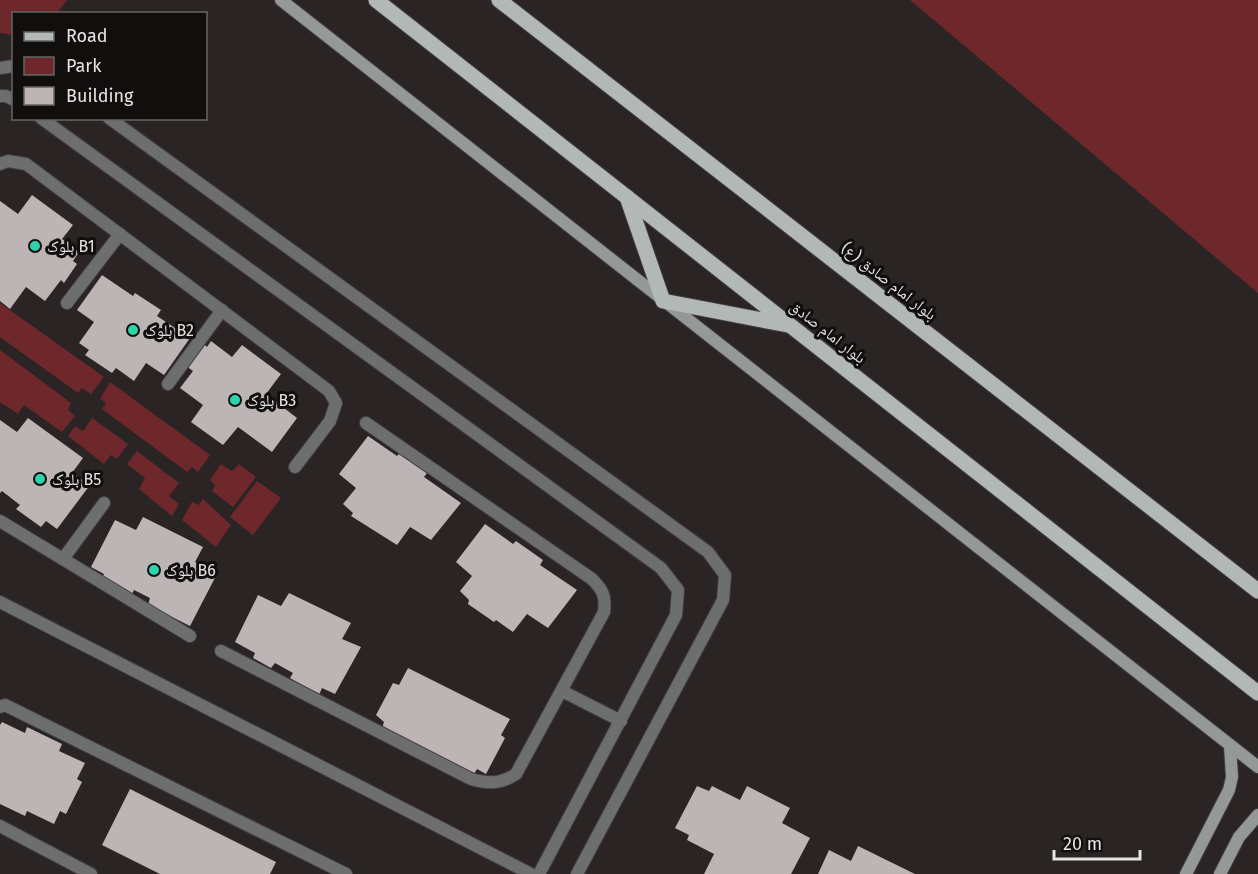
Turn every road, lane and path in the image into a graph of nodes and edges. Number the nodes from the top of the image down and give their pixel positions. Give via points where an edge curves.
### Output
1 (281, 0) edge
2 (376, 0) edge
3 (499, 0) edge
4 (44, 120) edge
5 (112, 120) edge
6 (0, 164) edge
7 (627, 197) junction
8 (120, 234) junction
9 (663, 301) junction
10 (67, 303) dead end
11 (222, 310) junction
12 (791, 326) junction
13 (168, 384) dead end
14 (366, 423) dead end
15 (295, 467) dead end
16 (104, 503) dead end
17 (0, 521) edge
18 (63, 559) junction
19 (1258, 591) edge
20 (0, 602) edge
21 (190, 636) dead end
22 (221, 651) dead end
23 (562, 691) junction
24 (1258, 693) edge
25 (0, 707) edge
26 (621, 721) junction
27 (1230, 746) junction
28 (1258, 767) edge
29 (1258, 815) edge
30 (0, 826) edge
31 (90, 874) edge
32 (346, 874) edge
33 (531, 874) edge
34 (539, 874) edge
35 (577, 874) edge
36 (1186, 874) edge
37 (1220, 874) edge

1 - 9 street
2 - 7 main road, بلوار امام صادق
3 - 19 main road, بلوار امام صادق (ع)
4 - 26 street via 661,568 678,590 676,615
5 - 35 street via 708,552 724,575 723,600
6 - 8 street via 26,164
7 - 9 main road
7 - 12 main road, بلوار امام صادق
8 - 10 street
8 - 11 street
9 - 12 main road
9 - 27 street
11 - 13 street
11 - 15 street via 328,391 336,403 330,421
12 - 24 main road, بلوار امام صادق
14 - 23 street via 602,589 606,599 604,612
16 - 18 street
17 - 18 street
18 - 21 street
20 - 33 street
22 - 23 street via 482,782 507,780 516,774
23 - 26 street
25 - 32 street via 5,705
26 - 34 street
27 - 28 street
27 - 36 street via 1229,790
29 - 37 street via 1239,837
30 - 31 street

